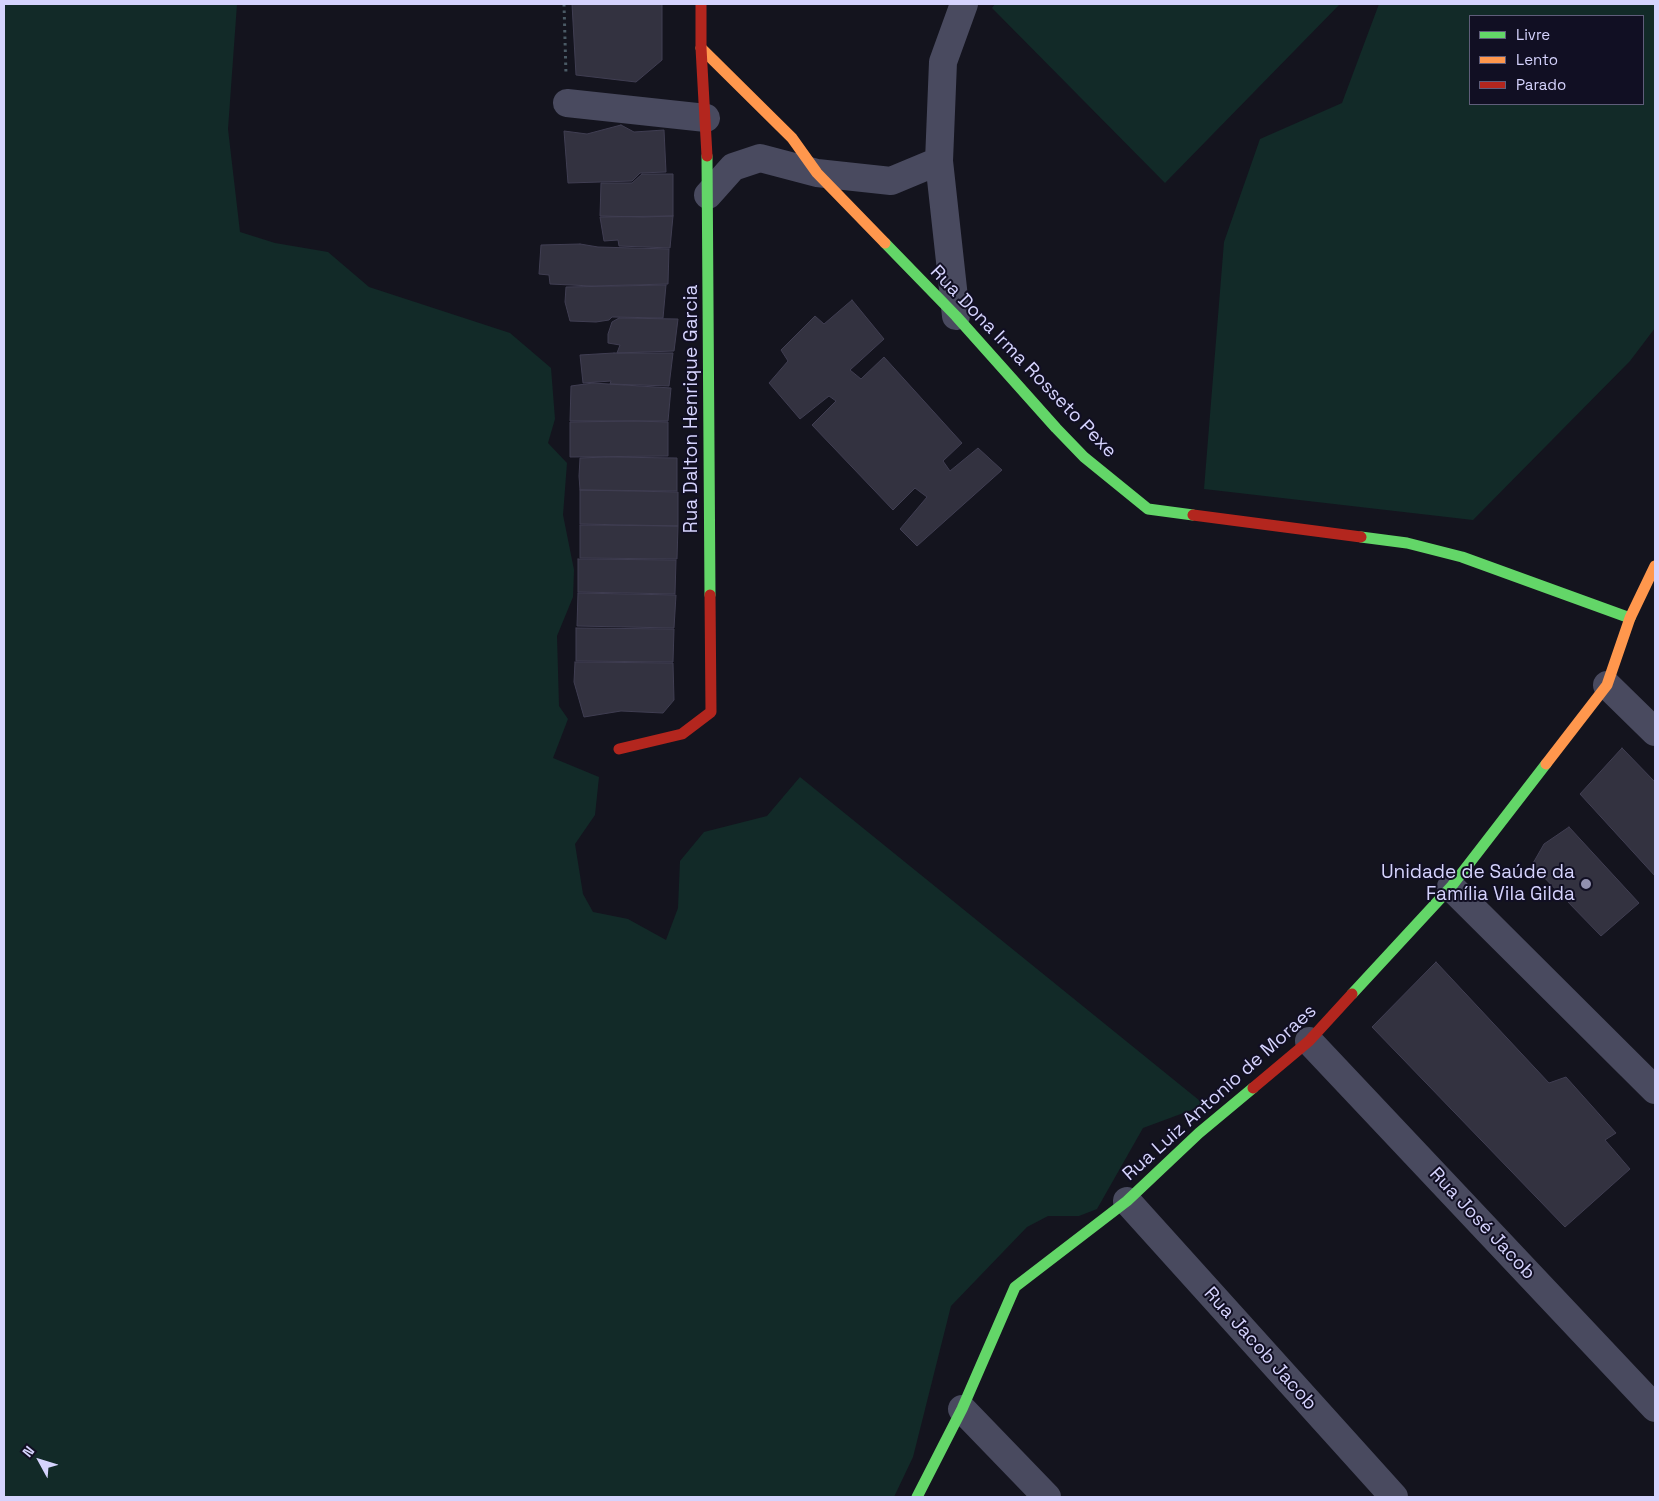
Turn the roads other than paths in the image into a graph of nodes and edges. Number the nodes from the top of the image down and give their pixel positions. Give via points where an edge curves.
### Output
1 (701, 4) edge
2 (964, 4) edge
3 (701, 48) junction
4 (567, 103) road end
5 (706, 118) junction
6 (939, 161) junction
7 (817, 172) junction
8 (708, 195) junction
9 (956, 316) junction
10 (1655, 566) edge
11 (1630, 618) junction
12 (1607, 685) junction
13 (1655, 732) edge
14 (619, 749) dead end
15 (1451, 887) junction
16 (1309, 1040) junction
17 (1655, 1090) edge
18 (1127, 1201) junction
19 (1655, 1408) edge
20 (962, 1410) junction
21 (917, 1497) edge
22 (1047, 1497) edge
23 (1394, 1497) edge

1 - 3 street, Rua Dalton Henrique Garcia
2 - 6 street via 942,62
3 - 5 street, Rua Dalton Henrique Garcia
3 - 7 street, Rua Dona Irma Rosseto Pexe via 792,138
4 - 5 street
5 - 8 street, Rua Dalton Henrique Garcia
6 - 7 street via 891,181
6 - 9 street
7 - 8 street via 760,158 733,167
7 - 9 street, Rua Dona Irma Rosseto Pexe
8 - 14 street, Rua Dalton Henrique Garcia via 711,712 682,734
9 - 11 street, Rua Dona Irma Rosseto Pexe via 1079,452 1148,508 1407,543 1462,557
10 - 11 street, Rua Luiz Antonio de Moraes
11 - 12 street, Rua Luiz Antonio de Moraes
12 - 13 street
12 - 15 street, Rua Luiz Antonio de Moraes
15 - 16 street, Rua Luiz Antonio de Moraes
15 - 17 street
16 - 18 street, Rua Luiz Antonio de Moraes via 1199,1133
16 - 19 street, Rua José Jacob
18 - 20 street, Rua Luiz Antonio de Moraes via 1015,1287
18 - 23 street, Rua Jacob Jacob
20 - 21 street, Rua Luiz Antonio de Moraes
20 - 22 street

